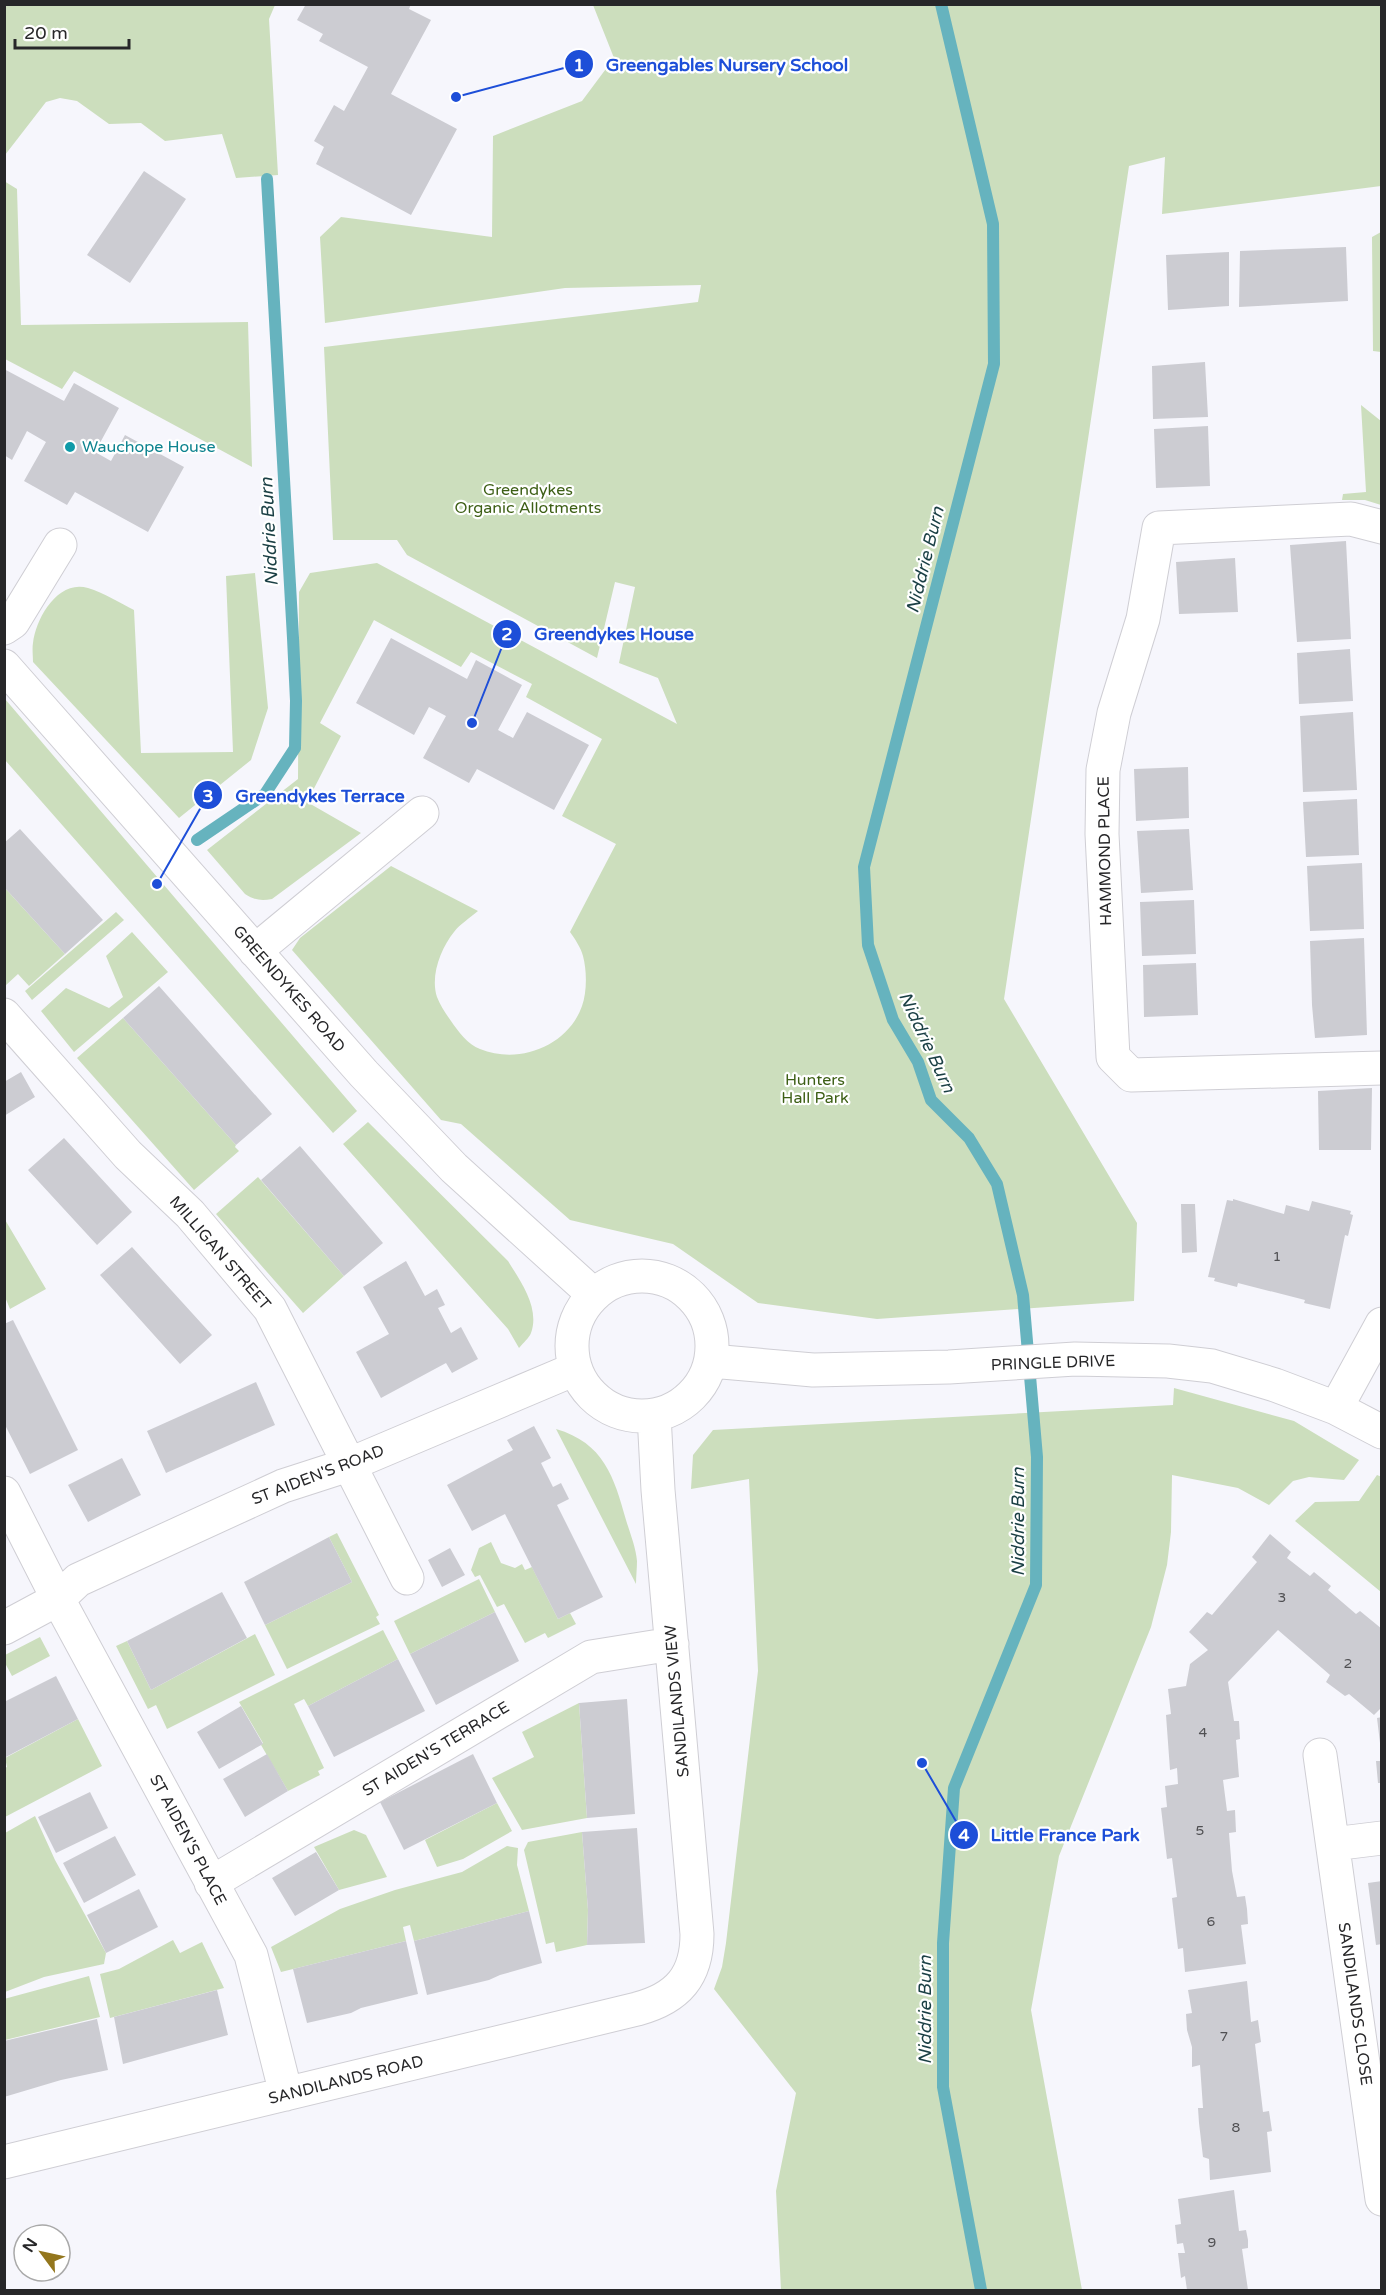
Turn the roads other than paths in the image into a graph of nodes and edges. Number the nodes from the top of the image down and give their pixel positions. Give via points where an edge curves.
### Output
1 (1382, 527) edge
2 (60, 545) dead end
3 (4, 628) edge
4 (4, 666) edge
5 (422, 813) dead end
6 (255, 951) junction
7 (8, 1024) edge
8 (1382, 1068) edge
9 (593, 1294) junction
10 (1382, 1324) edge
11 (711, 1361) junction
12 (575, 1369) junction
13 (1336, 1408) junction
14 (654, 1415) junction
15 (1382, 1432) edge
16 (348, 1465) junction
17 (4, 1493) edge
18 (407, 1578) dead end
19 (58, 1599) junction
20 (4, 1628) edge
21 (672, 1644) junction
22 (1320, 1755) dead end
23 (1382, 1838) edge
24 (1333, 1844) junction
25 (211, 1883) junction
26 (682, 1985) joint
27 (286, 2094) junction
28 (4, 2162) edge
29 (1382, 2199) edge

1 - 8 street, HAMMOND PLACE via 1351,519 1159,528 1143,619 1114,714 1103,770 1102,834 1113,1057 1131,1075
2 - 3 street via 13,622
4 - 6 street, GREENDYKES ROAD
5 - 6 street
6 - 9 street, GREENDYKES ROAD via 454,1168
7 - 16 street, MILLIGAN STREET via 128,1155 190,1214 270,1310
9 - 11 street via 615,1280 639,1275 663,1278 680,1286 697,1301 708,1320
9 - 12 street via 574,1326 571,1340
10 - 13 street
11 - 13 street, PRINGLE DRIVE via 813,1370 1075,1359 1168,1361 1212,1366
11 - 14 street via 704,1380 685,1402
12 - 14 street via 579,1379 605,1406 636,1416
12 - 16 street, ST AIDEN'S ROAD
13 - 15 street, PRINGLE DRIVE
14 - 21 street, SANDILANDS VIEW
16 - 18 street, MILLIGAN STREET
16 - 19 street, ST AIDEN'S ROAD via 283,1486 78,1580
17 - 19 street, ST AIDEN'S PLACE
19 - 20 street, ST AIDEN'S ROAD
19 - 25 street, ST AIDEN'S PLACE
21 - 25 street, ST AIDEN'S TERRACE via 591,1657
21 - 26 street, SANDILANDS VIEW via 697,1934 692,1969
22 - 24 street, SANDILANDS CLOSE
23 - 24 street
24 - 29 street, SANDILANDS CLOSE
25 - 27 street, ST AIDEN'S PLACE via 251,1955
26 - 27 street, SANDILANDS ROAD via 654,2005
27 - 28 street, SANDILANDS ROAD

